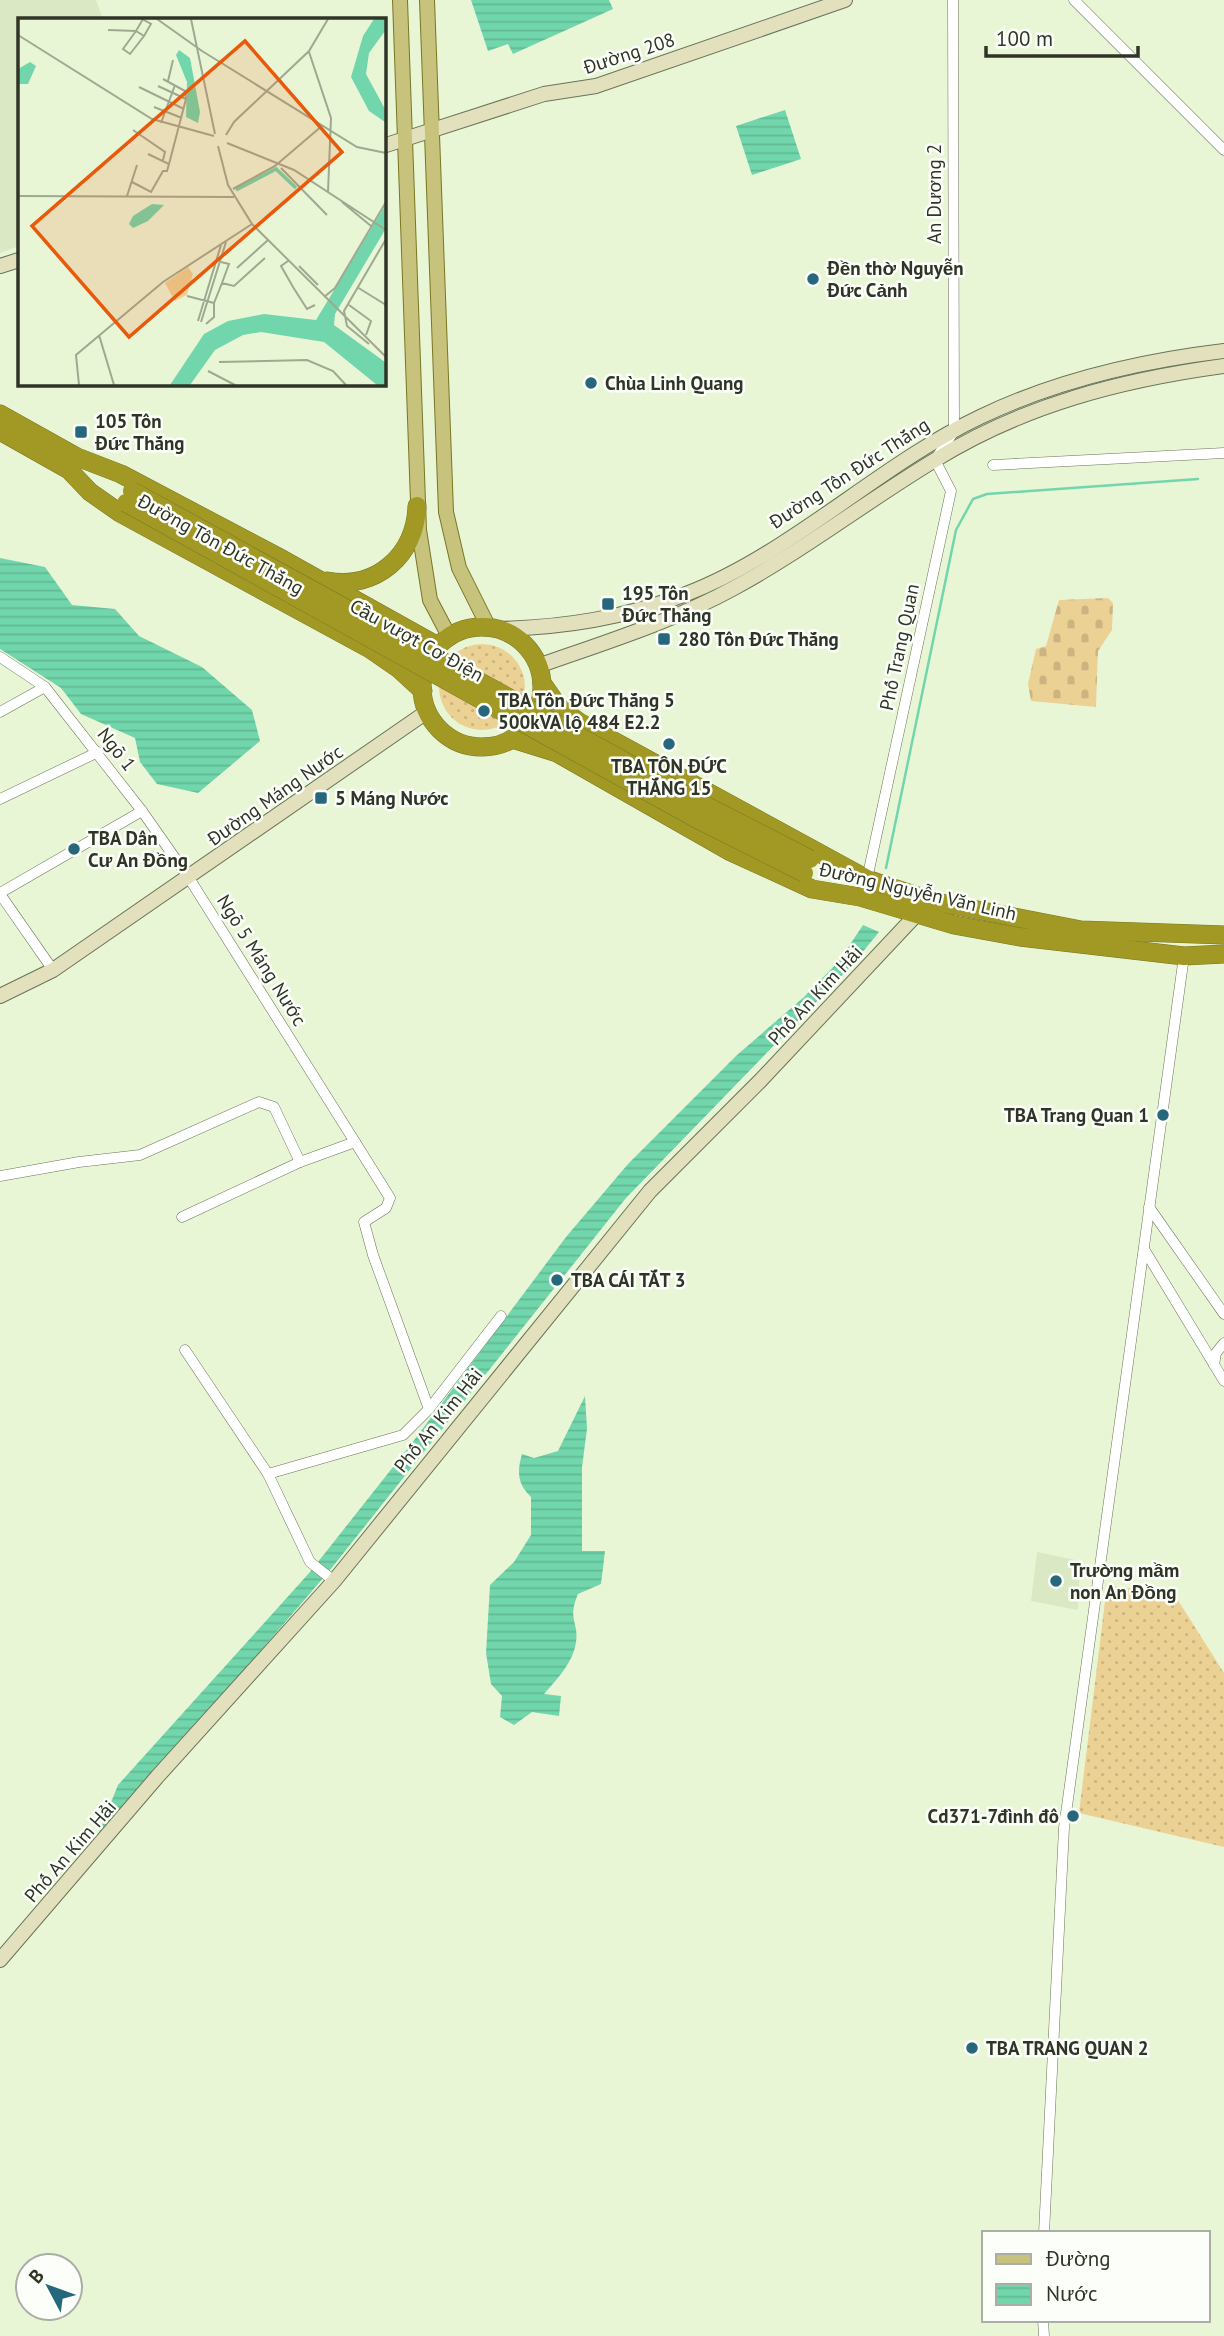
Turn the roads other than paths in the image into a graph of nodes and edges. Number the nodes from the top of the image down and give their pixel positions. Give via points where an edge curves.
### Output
1 (400, 0) edge
2 (427, 0) edge
3 (845, 0) edge
4 (953, 0) edge
5 (1074, 0) edge
6 (433, 131) junction
7 (404, 140) junction
8 (385, 145) edge
9 (1224, 150) edge
10 (18, 260) edge
11 (0, 267) edge
12 (1224, 351) edge
13 (1224, 366) edge
14 (0, 414) edge
15 (0, 431) edge
16 (954, 431) junction
17 (1224, 453) edge
18 (444, 454) junction
19 (417, 456) junction
20 (934, 460) junction
21 (73, 463) junction
22 (993, 465) dead end
23 (417, 506) junction
24 (319, 579) junction
25 (495, 628) junction
26 (444, 642) junction
27 (0, 657) edge
28 (540, 674) junction
29 (45, 687) junction
30 (423, 691) junction
31 (428, 711) junction
32 (0, 712) edge
33 (512, 739) junction
34 (98, 752) junction
35 (0, 799) edge
36 (142, 811) junction
37 (807, 866) junction
38 (189, 878) junction
39 (867, 879) junction
40 (0, 893) edge
41 (860, 897) junction
42 (916, 915) junction
43 (1224, 935) edge
44 (1224, 954) edge
45 (1184, 956) junction
46 (53, 970) junction
47 (0, 996) edge
48 (355, 1142) junction
49 (300, 1163) junction
50 (0, 1176) edge
51 (1149, 1206) junction
52 (182, 1217) dead end
53 (1144, 1248) junction
54 (1224, 1314) edge
55 (501, 1316) dead end
56 (1224, 1343) edge
57 (185, 1350) dead end
58 (1219, 1369) edge
59 (1224, 1381) edge
60 (429, 1409) junction
61 (268, 1474) junction
62 (331, 1579) junction
63 (0, 1960) edge
64 (1044, 2231) edge

1 - 7 main road
2 - 6 main road
3 - 6 main road, Đường 208 via 596,86 544,94
4 - 16 street, An Dương 2
5 - 9 street
6 - 7 main road, Đường 208
6 - 18 main road
7 - 8 main road, Đường 208
7 - 19 main road
10 - 11 main road
12 - 16 main road, Đường Tôn Đức Thắng via 1090,375 1025,397
13 - 20 main road, Đường Tôn Đức Thắng via 1072,396 1012,419
14 - 21 highway, Đường Tôn Đức Thắng
15 - 21 highway, Đường Tôn Đức Thắng
16 - 20 street
16 - 25 main road, Đường Tôn Đức Thắng via 769,549 686,594 561,627
17 - 22 street
18 - 19 main road via 431,469 420,464
18 - 25 main road via 450,540 459,568
19 - 23 main road
20 - 28 main road, Đường Tôn Đức Thắng via 733,589 577,653
20 - 39 street, Phố Trang Quan via 951,491
21 - 24 highway, Đường Tôn Đức Thắng via 135,481
21 - 30 highway, Đường Tôn Đức Thắng via 110,507 370,649
21 - 37 highway, Cầu vượt Cơ Điện, bridge via 694,817
23 - 24 highway via 416,526 408,544 389,567 360,581
23 - 26 main road via 429,600
24 - 26 highway, Đường Tôn Đức Thắng
25 - 26 highway via 469,629
25 - 28 highway via 524,644
26 - 30 highway via 425,670
27 - 29 street, Ngõ 1
28 - 33 highway via 540,701 533,719
28 - 39 highway, Đường Nguyễn Văn Linh via 558,706 579,723
29 - 32 street
29 - 34 street, Ngõ 1
30 - 31 highway
31 - 33 highway via 439,728 465,744 484,747
31 - 38 main road, Đường Máng Nước
33 - 41 highway, Đường Nguyễn Văn Linh via 557,753 766,869 812,889
34 - 35 street
34 - 36 street, Ngõ 1
36 - 38 street, Ngõ 1
36 - 40 street
37 - 39 highway, Cầu vượt Cơ Điện
37 - 41 highway, Cầu vượt Cơ Điện
38 - 46 main road, Đường Máng Nước
38 - 48 street, Ngõ 5 Máng Nước
39 - 43 highway, Đường Nguyễn Văn Linh via 936,902 1081,930
40 - 46 street
41 - 42 highway, Đường Nguyễn Văn Linh
42 - 45 highway, Đường Nguyễn Văn Linh via 1020,937
42 - 62 main road, Phố An Kim Hải via 598,1250
44 - 45 highway, Đường Nguyễn Văn Linh
45 - 51 street
46 - 47 main road, Đường Máng Nước
48 - 49 street
48 - 60 street, Ngõ 5 Máng Nước via 390,1198 386,1208 364,1222
49 - 50 street via 274,1107 259,1102 140,1155
49 - 52 street
51 - 53 street
51 - 54 street
53 - 58 street
53 - 64 street via 1064,1828
55 - 60 street
56 - 58 street via 1216,1353
57 - 61 street
58 - 59 street
60 - 61 street via 403,1434
61 - 62 street via 313,1564
62 - 63 main road, Phố An Kim Hải

